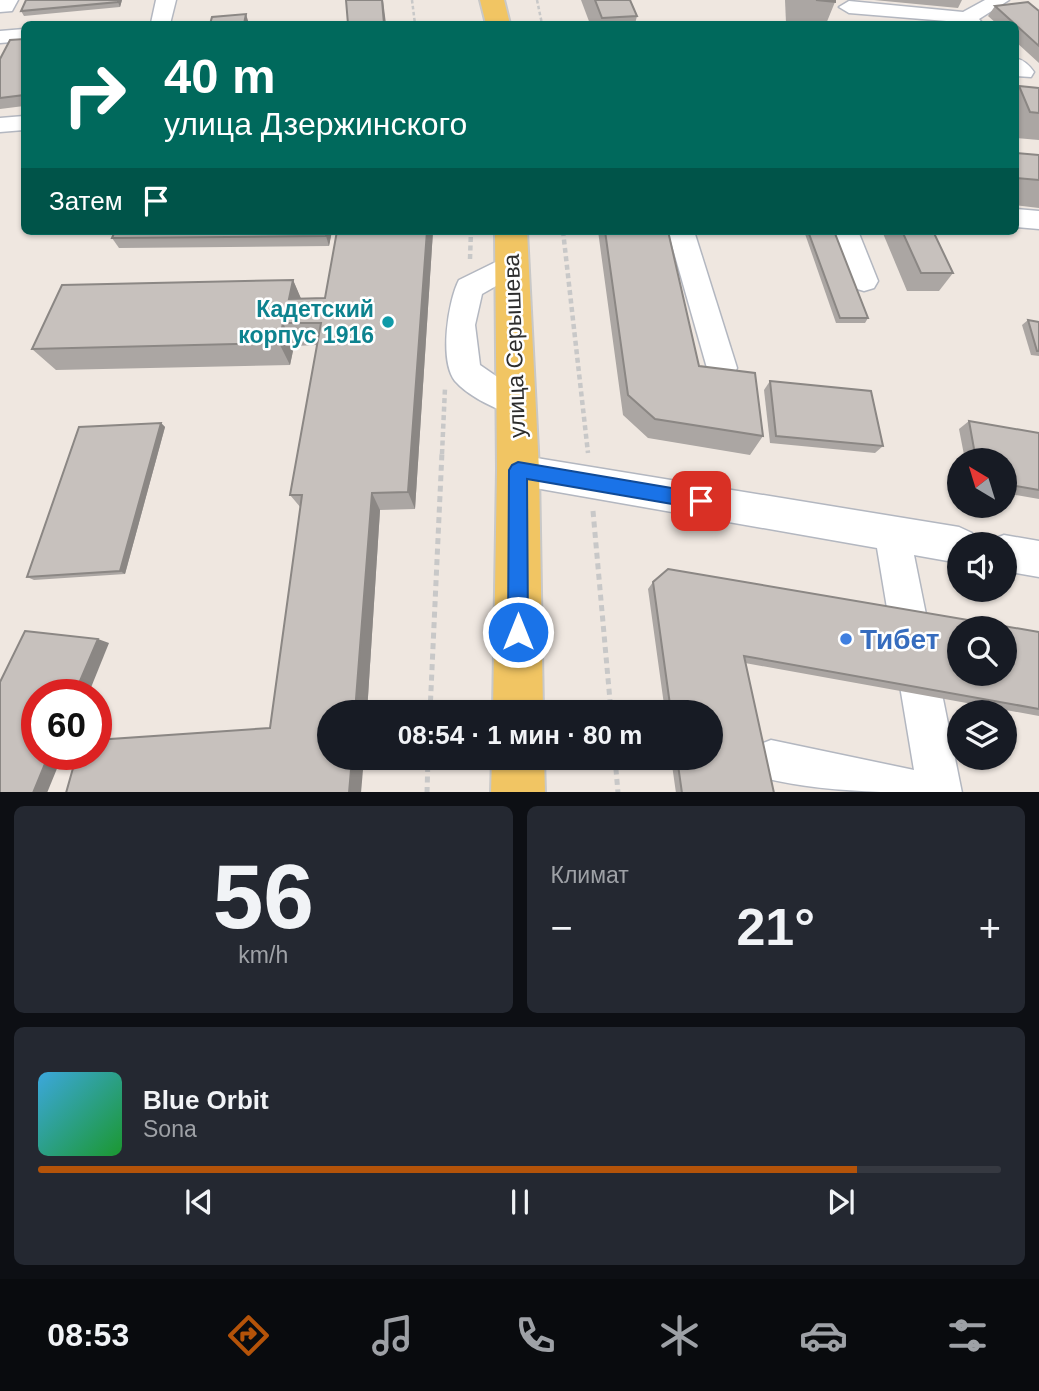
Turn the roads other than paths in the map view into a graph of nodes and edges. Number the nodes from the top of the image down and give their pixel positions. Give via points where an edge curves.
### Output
1 (166, 0) edge
2 (492, 0) edge
3 (999, 0) edge
4 (849, 7) dead end
5 (157, 21) edge
6 (497, 21) edge
7 (969, 21) edge
8 (21, 35) edge
9 (0, 37) edge
10 (21, 123) edge
11 (0, 125) edge
12 (1019, 218) edge
13 (1039, 220) edge
14 (682, 235) edge
15 (847, 235) edge
16 (512, 248) edge
17 (864, 281) dead end
18 (722, 368) edge
19 (516, 402) junction
20 (518, 470) junction
21 (892, 534) junction
22 (947, 543) edge
23 (1017, 555) edge
24 (1039, 559) edge
25 (518, 700) edge
26 (771, 761) dead end
27 (518, 770) edge
28 (519, 792) edge
29 (917, 792) edge
30 (940, 792) edge

1 - 5 street
2 - 6 main road
3 - 7 street
4 - 7 street
8 - 9 street
10 - 11 street
12 - 13 street
14 - 18 street
15 - 17 street
16 - 19 main road, улица Серышева
16 - 19 street via 469,288 460,325 466,372
19 - 20 main road, улица Серышева
20 - 21 street
20 - 25 main road, улица Серышева
21 - 22 street
21 - 30 street
23 - 24 street
26 - 29 street
27 - 28 main road

